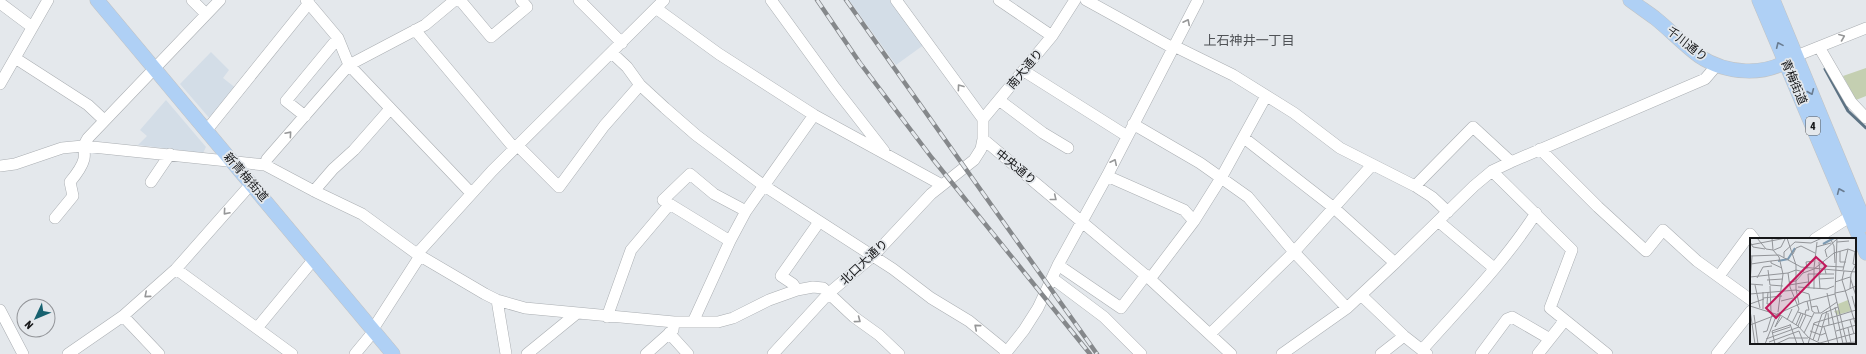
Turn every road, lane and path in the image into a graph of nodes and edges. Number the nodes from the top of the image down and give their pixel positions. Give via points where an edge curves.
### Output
1 (48, 0) edge
2 (98, 0) edge
3 (192, 0) edge
4 (220, 0) edge
5 (456, 0) edge
6 (460, 0) edge
7 (521, 0) edge
8 (579, 0) edge
9 (664, 0) edge
10 (771, 0) edge
11 (896, 0) edge
12 (999, 0) edge
13 (1074, 0) edge
14 (1086, 0) edge
15 (1198, 0) edge
16 (1630, 0) edge
17 (1759, 0) edge
18 (1773, 0) edge
19 (308, 2) edge
20 (0, 3) edge
21 (657, 9) junction
22 (206, 14) junction
23 (32, 27) junction
24 (1866, 28) edge
25 (415, 30) junction
26 (1052, 36) junction
27 (338, 38) junction
28 (622, 43) junction
29 (1174, 47) junction
30 (1819, 47) junction
31 (612, 53) junction
32 (15, 58) junction
33 (1791, 59) junction
34 (349, 65) junction
35 (1716, 65) junction
36 (154, 69) junction
37 (1024, 71) junction
38 (1, 82) edge
39 (640, 85) junction
40 (1266, 96) junction
41 (1000, 100) junction
42 (390, 109) junction
43 (814, 115) junction
44 (304, 116) junction
45 (1866, 118) edge
46 (983, 119) junction
47 (104, 120) junction
48 (1133, 124) junction
49 (206, 131) junction
50 (1127, 136) junction
51 (1244, 138) junction
52 (983, 139) junction
53 (83, 146) junction
54 (516, 147) junction
55 (1068, 148) dead end
56 (1540, 149) junction
57 (170, 154) junction
58 (886, 154) junction
59 (232, 160) junction
60 (1511, 162) junction
61 (265, 164) junction
62 (1372, 165) junction
63 (0, 166) edge
64 (1492, 171) junction
65 (958, 173) joint
66 (1107, 176) junction
67 (1222, 178) junction
68 (151, 182) dead end
69 (252, 183) junction
70 (763, 185) junction
71 (942, 185) junction
72 (1415, 186) junction
73 (314, 191) junction
74 (471, 193) junction
75 (670, 204) junction
76 (1334, 208) junction
77 (746, 211) junction
78 (1448, 212) junction
79 (1859, 212) edge
80 (1536, 213) junction
81 (55, 218) dead end
82 (1083, 221) junction
83 (1194, 221) junction
84 (1438, 221) junction
85 (819, 222) junction
86 (1866, 225) edge
87 (1753, 238) edge
88 (1817, 238) edge
89 (730, 241) junction
90 (1294, 252) junction
91 (1866, 253) edge
92 (418, 255) junction
93 (873, 256) junction
94 (314, 259) junction
95 (1396, 263) junction
96 (1058, 265) junction
97 (1494, 268) junction
98 (176, 269) junction
99 (1719, 276) junction
100 (1148, 277) junction
101 (1052, 278) junction
102 (797, 290) junction
103 (829, 294) junction
104 (1361, 295) junction
105 (1750, 299) edge
106 (497, 300) junction
107 (1347, 308) junction
108 (0, 310) edge
109 (1750, 312) edge
110 (576, 314) junction
111 (123, 316) junction
112 (607, 317) junction
113 (1565, 320) junction
114 (674, 322) junction
115 (693, 322) junction
116 (257, 328) junction
117 (373, 330) junction
118 (669, 333) junction
119 (1210, 334) junction
120 (1404, 336) junction
121 (1550, 339) junction
122 (1424, 352) edge
123 (1006, 353) edge
124 (1720, 353) edge
125 (23, 354) edge
126 (68, 354) edge
127 (159, 354) edge
128 (292, 354) edge
129 (355, 354) edge
130 (393, 354) edge
131 (506, 354) edge
132 (527, 354) edge
133 (646, 354) edge
134 (688, 354) edge
135 (773, 354) edge
136 (899, 354) edge
137 (1141, 354) edge
138 (1231, 354) edge
139 (1282, 354) edge
140 (1381, 354) edge
141 (1480, 354) edge
142 (1538, 354) edge
143 (1607, 354) edge

1 - 23 street
2 - 36 main road, 新青梅街道
3 - 22 street
4 - 22 street
5 - 25 street
6 - 7 street via 491,37 527,7
8 - 28 street
9 - 21 street
10 - 58 street
46 -> 11 street
12 - 26 street
13 - 26 street, 南大通り
14 - 29 street
29 -> 15 street
16 - 35 main road, 千川通り via 1700,56
33 -> 17 main road, 青梅街道 / 4
18 - 33 main road, 青梅街道 / 4
19 - 27 street
19 - 49 street
20 - 23 street
21 - 28 street
21 - 43 street via 719,54
22 - 36 street
23 - 32 street
30 -> 24 street
25 - 34 street
25 - 54 street
26 - 37 street, 南大通り
27 - 34 street
27 - 44 street via 286,100
28 - 31 street
29 - 40 street via 1233,75
29 - 48 street
30 - 33 street
30 - 45 street via 1851,102
31 - 39 street via 627,67
31 - 54 street
32 - 38 street
32 - 47 street via 88,106
33 - 35 main road, 千川通り via 1768,69 1753,71 1734,70
33 - 79 main road, 青梅街道 / 4
34 - 42 street
34 - 44 street
35 - 56 street via 1705,79
36 - 47 street
36 - 49 main road, 新青梅街道
37 - 41 street, 南大通り
37 - 50 street
39 - 54 street via 604,126 559,187
39 - 70 street via 696,135
40 - 51 street
40 - 62 street via 1294,113 1340,148
41 - 46 street, 南大通り
41 - 55 street via 1043,133
42 - 73 street
42 - 74 street
43 - 58 street
43 - 70 street
61 -> 44 street
46 - 52 street
47 - 53 street
48 - 50 street
48 - 67 street
49 - 59 main road, 新青梅街道
66 -> 50 street
51 - 67 street
51 - 76 street
52 - 65 street, 中央通り via 981,149 974,160
52 -> 82 street, 中央通り
53 - 57 street
53 - 63 street via 62,148 15,164
53 - 81 street via 84,159 70,182 73,196
54 - 74 street
56 - 60 street
56 - 99 street via 1646,251 1663,230 1697,261
57 - 59 street
57 - 68 street
58 - 71 street
59 - 61 street
59 - 69 main road, 新青梅街道
60 - 64 street
60 - 72 street via 1473,127
61 - 73 street
62 - 72 street
62 - 76 street
64 - 78 street
64 - 80 street
65 - 71 street, 北口大通り
66 - 82 street
66 - 83 street via 1184,210
67 - 83 street
67 - 90 street via 1248,197
69 - 94 main road, 新青梅街道
69 -> 98 street
70 - 77 street
70 - 85 street
71 - 93 street, 北口大通り
72 - 78 street
73 - 92 street via 362,214
74 - 92 street
75 - 77 street via 663,200 690,174 714,194
75 - 89 street
75 - 112 street via 631,250
76 - 90 street
76 - 95 street
77 - 89 street
78 - 84 street
79 - 86 main road, 青梅街道 / 4
79 - 88 street
79 - 91 main road, 青梅街道 / 4
80 - 97 street
80 - 113 street via 1572,250 1550,308
82 - 96 street
82 - 100 street, 中央通り
83 - 100 street
84 - 95 street
84 - 97 street
85 - 93 street
85 - 102 street via 781,276
87 - 99 street via 1750,234
89 - 115 street
90 - 107 street
90 - 119 street
92 - 106 street
92 - 117 street
93 - 103 street, 北口大通り
123 -> 93 street via 969,321 931,298
94 - 116 street
94 - 117 main road, 新青梅街道
95 - 104 street
96 - 100 street via 1121,308
96 - 101 street
97 - 122 street
98 -> 111 street
98 - 116 street
99 - 105 street
100 - 119 street, 中央通り
101 - 123 street via 1034,314
101 - 137 street via 1104,317
102 - 103 street via 818,287
102 - 115 street via 725,320
103 - 135 street, 北口大通り
103 -> 136 street
104 - 107 street
104 - 120 street
106 - 110 street via 525,308
106 - 131 street
107 - 139 street
108 - 125 street
109 - 124 street
110 - 112 street
110 - 132 street
111 - 126 street
111 - 127 street
112 - 114 street
113 - 121 street
113 - 143 street
114 - 115 street
114 - 118 street via 673,330
116 - 128 street
117 - 129 street
117 - 130 main road, 新青梅街道
118 - 133 street
118 - 134 street
119 - 138 street, 中央通り
120 - 122 street
120 - 140 street
121 - 141 street via 1512,317 1507,319
121 - 142 street

